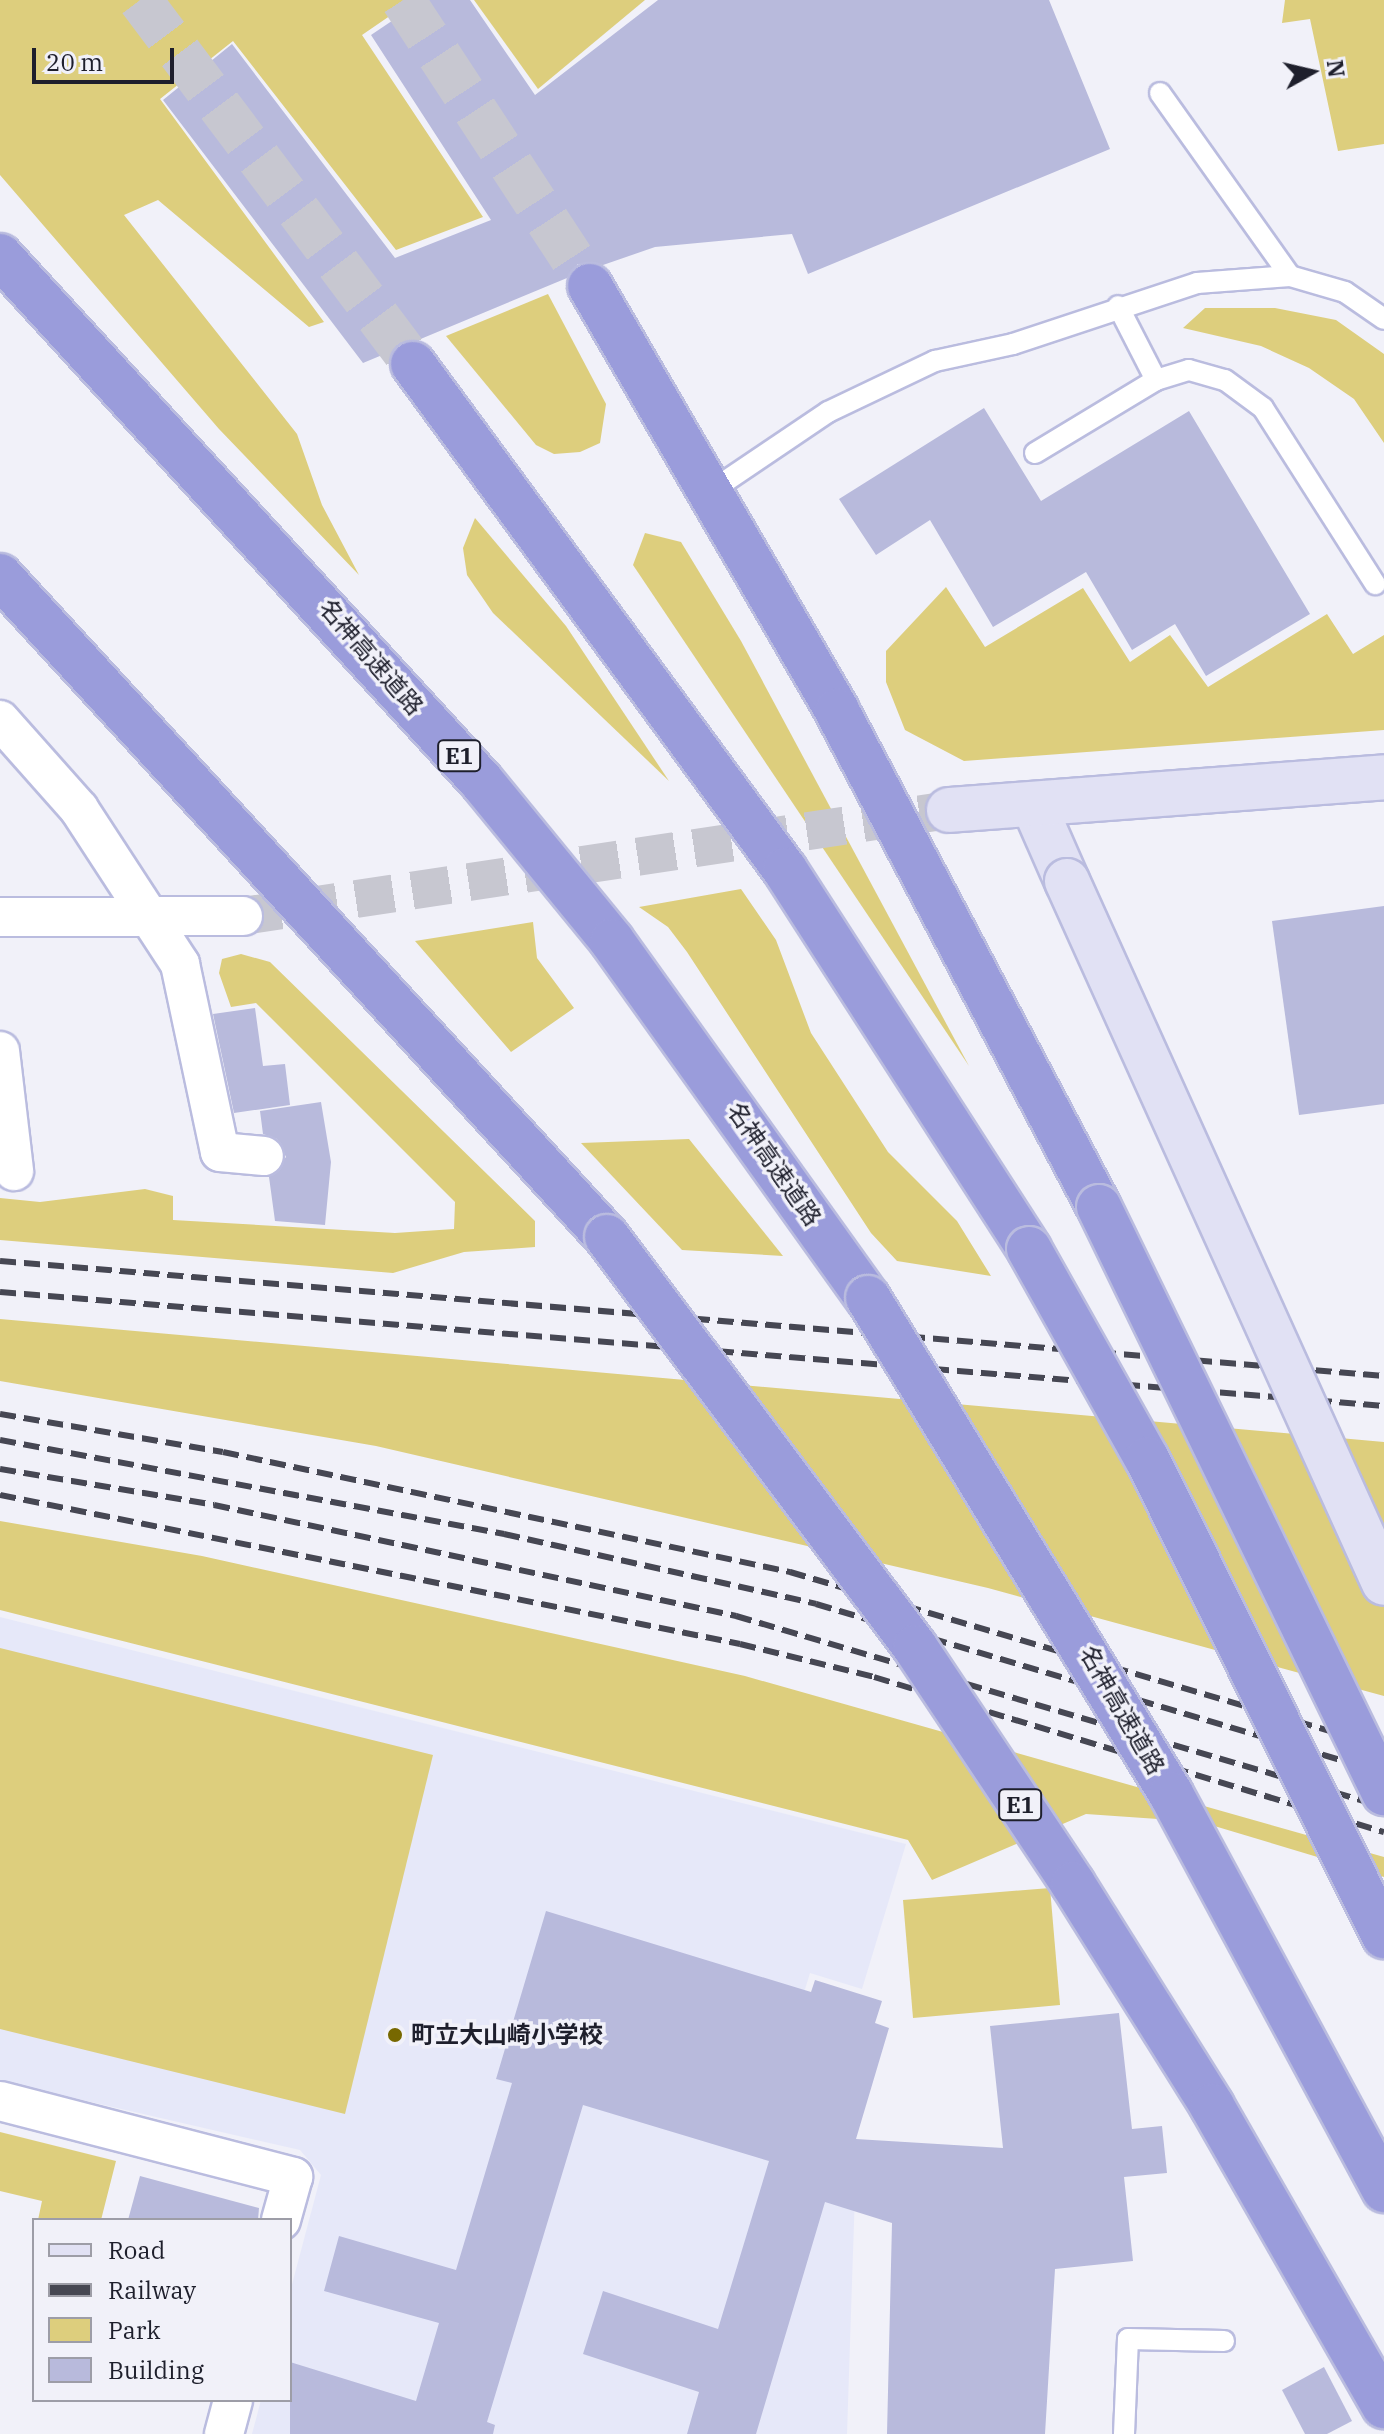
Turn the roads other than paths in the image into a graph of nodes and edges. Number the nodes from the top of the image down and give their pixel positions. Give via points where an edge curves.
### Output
1 (1160, 93) dead end
2 (0, 256) edge
3 (1290, 276) junction
4 (590, 286) tunnel mouth
5 (1118, 306) junction
6 (1384, 319) edge
7 (413, 364) tunnel mouth
8 (1156, 380) junction
9 (1035, 453) dead end
10 (711, 491) junction
11 (0, 576) edge
12 (1375, 584) dead end
13 (0, 720) edge
14 (1384, 777) edge
15 (1034, 806) junction
16 (949, 810) tunnel mouth
17 (243, 916) tunnel mouth
18 (0, 917) edge
19 (151, 922) junction
20 (0, 1051) edge
21 (264, 1156) dead end
22 (14, 1171) dead end
23 (1384, 1583) edge
24 (1384, 1793) edge
25 (1384, 1936) edge
26 (0, 2101) edge
27 (1384, 2190) edge
28 (282, 2218) edge
29 (1224, 2341) dead end
30 (232, 2402) edge
31 (1384, 2406) edge
32 (224, 2434) edge
33 (1124, 2434) edge

1 - 3 lane
2 - 27 highway, 名神高速道路 / E1, bridge via 482,782 621,954 868,1298 1171,1794
3 - 5 lane via 1197,283
3 - 6 lane via 1345,292
4 - 10 highway
5 - 8 lane
5 - 10 lane via 1013,344 935,361 828,412
7 - 25 highway, bridge via 785,870 1029,1249 1147,1459
8 - 9 lane
8 - 12 lane via 1189,370 1225,380 1263,408
10 - 24 highway, bridge via 837,711 1099,1207
11 - 31 highway, E1, bridge via 607,1237 915,1647 1064,1871 1212,2106
13 - 19 street via 79,809
14 - 15 street
15 - 16 street
15 - 23 street, bridge
17 - 19 street
18 - 19 street
19 - 21 street via 180,964 220,1152
20 - 22 street
26 - 28 street via 293,2177
29 - 33 lane via 1128,2339
30 - 32 street

